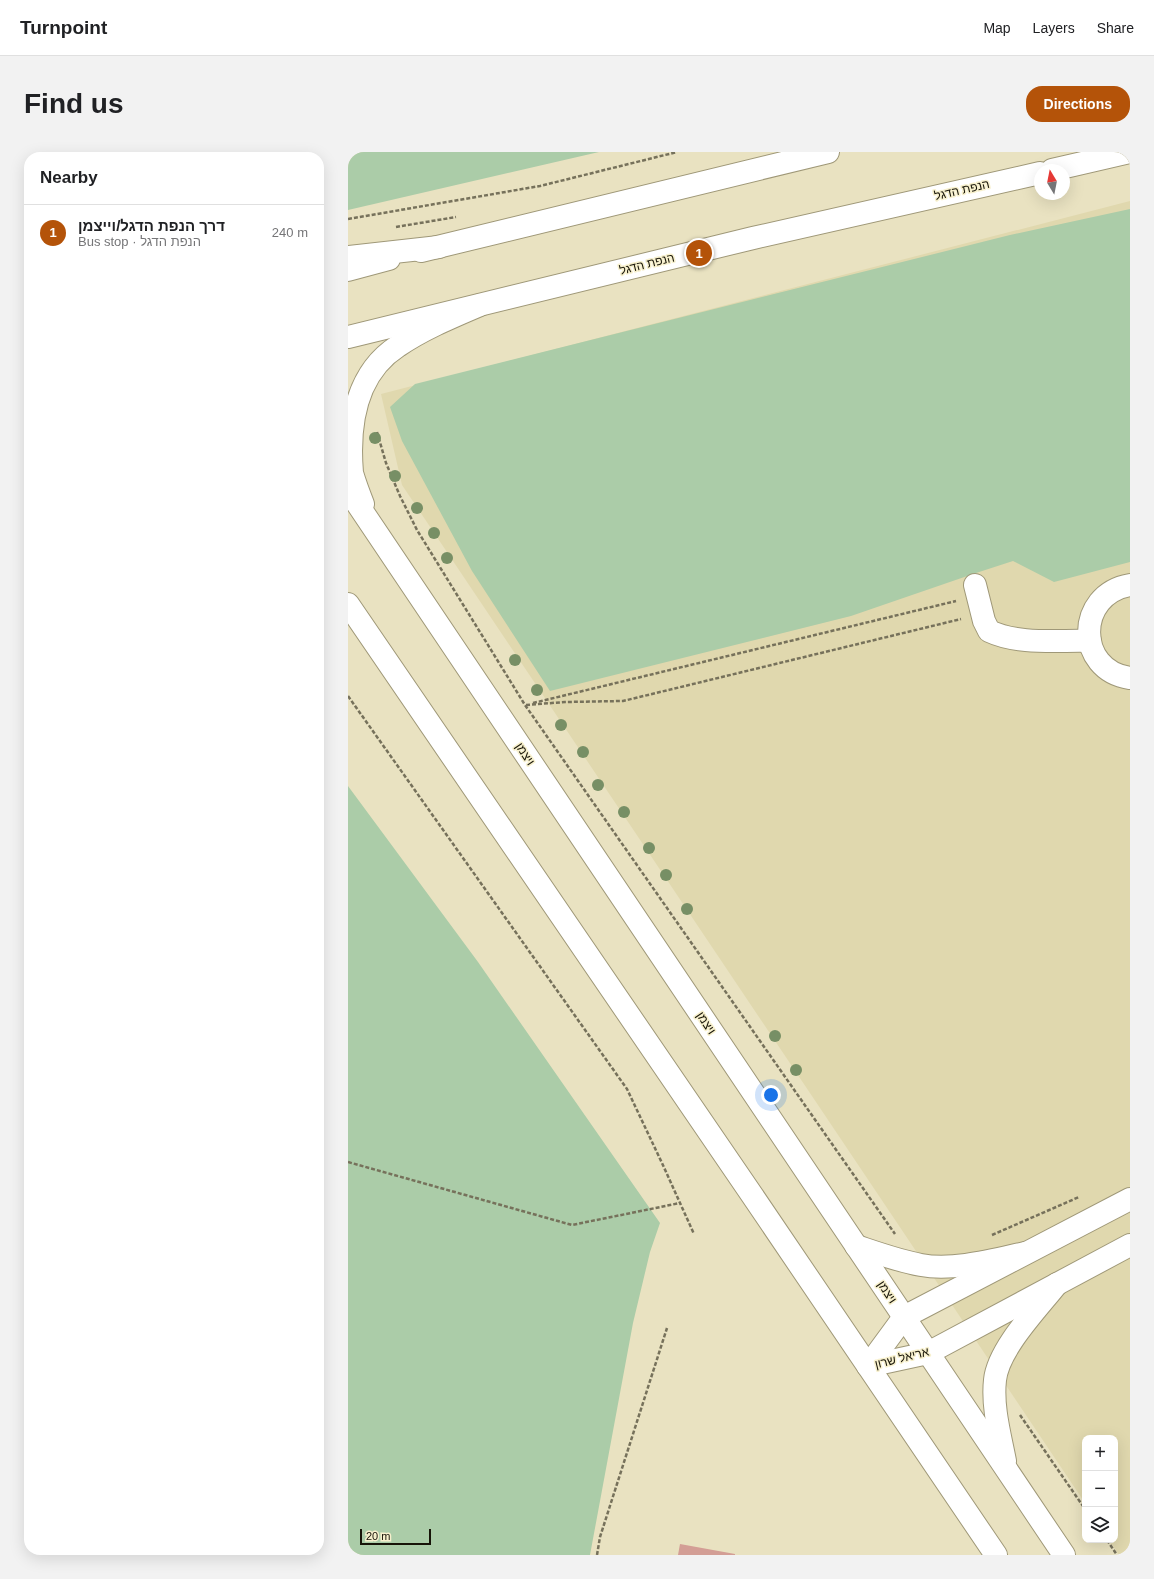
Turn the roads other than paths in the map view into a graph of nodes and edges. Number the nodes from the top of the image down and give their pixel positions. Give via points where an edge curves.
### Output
1 (828, 152) edge
2 (1130, 152) edge
3 (1070, 166) edge
4 (1034, 174) edge
5 (439, 247) junction
6 (348, 257) edge
7 (348, 270) edge
8 (480, 305) junction
9 (348, 337) edge
10 (348, 490) edge
11 (368, 521) junction
12 (1130, 585) edge
13 (979, 598) road end
14 (348, 604) edge
15 (1090, 641) junction
16 (1130, 678) edge
17 (1130, 1199) edge
18 (1130, 1245) edge
19 (856, 1246) junction
20 (1025, 1253) junction
21 (1057, 1284) junction
22 (904, 1317) junction
23 (928, 1353) junction
24 (868, 1366) junction
25 (1007, 1471) junction
26 (996, 1555) edge
27 (1064, 1555) edge

1 - 5 main road
2 - 3 main road
4 - 8 main road, הנפת הדגל via 753,238
5 - 6 main road
5 - 7 main road
8 - 9 main road, הנפת הדגל
8 - 11 main road via 397,346 379,362 356,398 350,422 349,443 352,473
10 - 11 main road, ויצמן
11 - 19 main road, ויצמן
12 - 15 main road via 1121,586 1097,604 1091,617
13 - 15 main road via 989,631 1000,636 1026,640
14 - 24 main road
15 - 16 main road via 1092,650 1100,662 1110,671
17 - 20 main road, אריאל שרון
18 - 21 main road, אריאל שרון
19 - 20 main road via 922,1266 983,1263
19 - 22 main road, ויצמן
20 - 22 main road, אריאל שרון
21 - 23 main road, אריאל שרון
21 - 25 main road via 1013,1340 1002,1359 995,1379 994,1397
22 - 23 main road, ויצמן
22 - 24 main road, אריאל שרון
23 - 24 main road, אריאל שרון
23 - 25 main road, ויצמן
24 - 26 main road
25 - 27 main road, ויצמן

